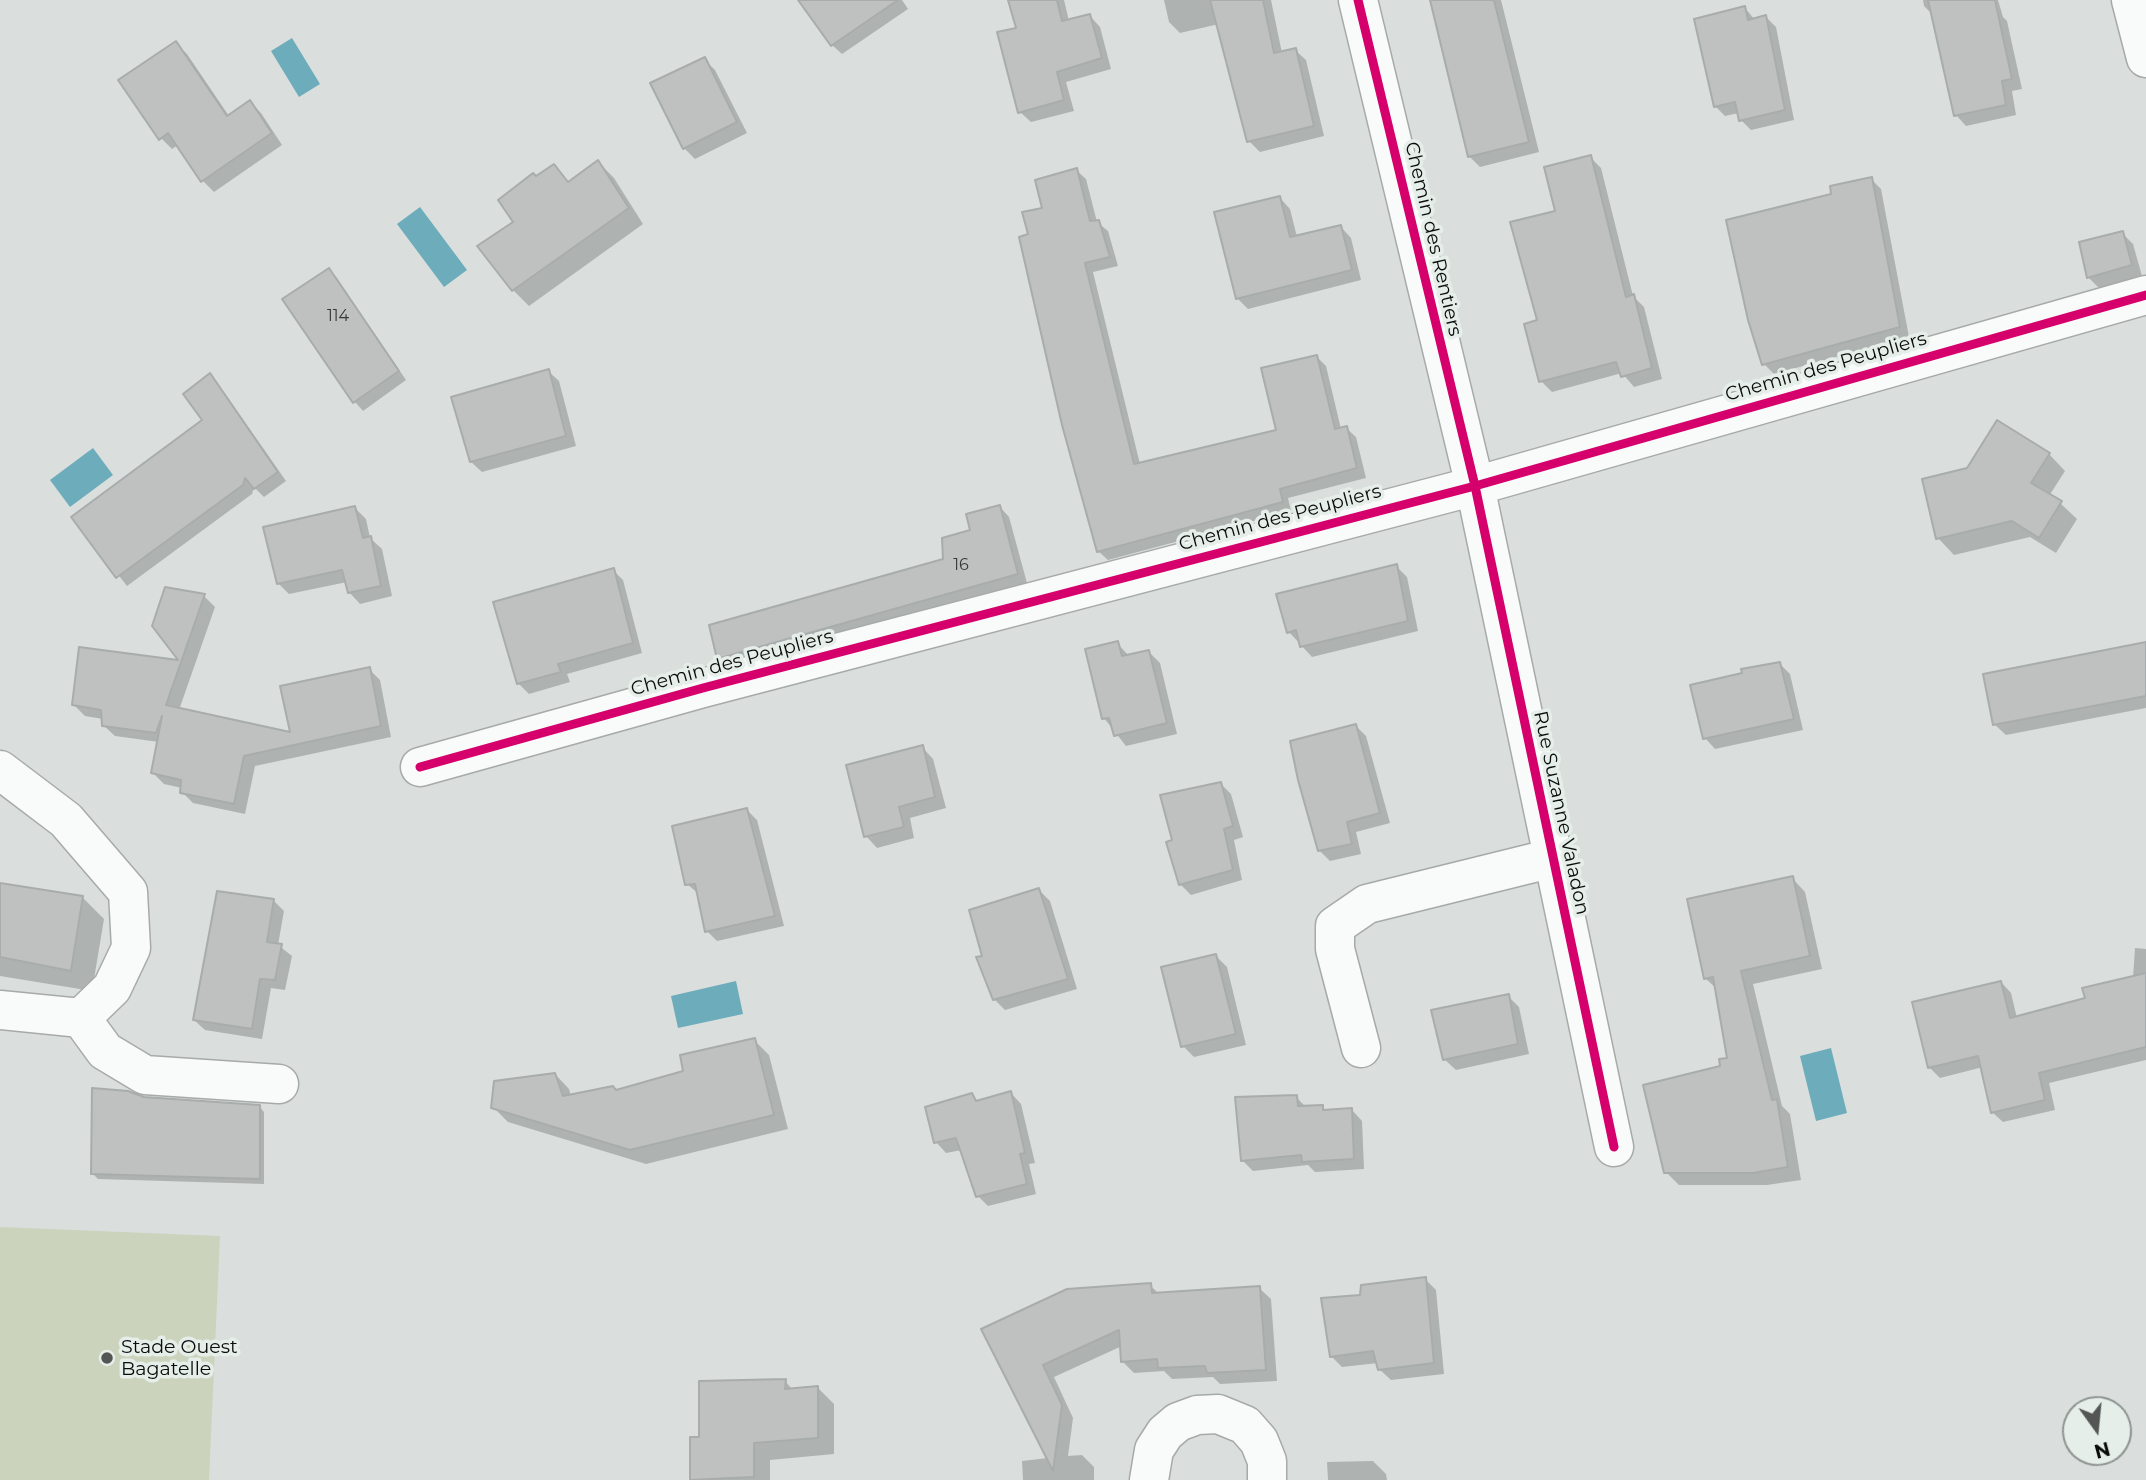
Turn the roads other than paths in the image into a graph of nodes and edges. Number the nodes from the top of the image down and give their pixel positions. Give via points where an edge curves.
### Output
1 (1358, 0) edge
2 (2131, 0) edge
3 (2146, 58) edge
4 (2146, 295) edge
5 (1475, 486) junction
6 (420, 767) dead end
7 (0, 770) edge
8 (1553, 858) junction
9 (0, 1010) edge
10 (81, 1018) junction
11 (1361, 1048) dead end
12 (279, 1084) dead end
13 (1614, 1147) dead end
14 (1149, 1480) edge
15 (1267, 1480) edge

1 - 5 street, Chemin des Rentiers
2 - 3 street
4 - 5 street, Chemin des Peupliers
5 - 6 street, Chemin des Peupliers via 703,688
5 - 8 street, Rue Suzanne Valadon
7 - 10 street via 66,820 128,892 131,948 113,988
8 - 11 street via 1367,904 1335,926 1335,949
8 - 13 street, Rue Suzanne Valadon
9 - 10 street
10 - 12 street via 105,1051 145,1075
14 - 15 street via 1154,1450 1165,1433 1197,1415 1218,1414 1245,1426 1259,1441 1267,1461

